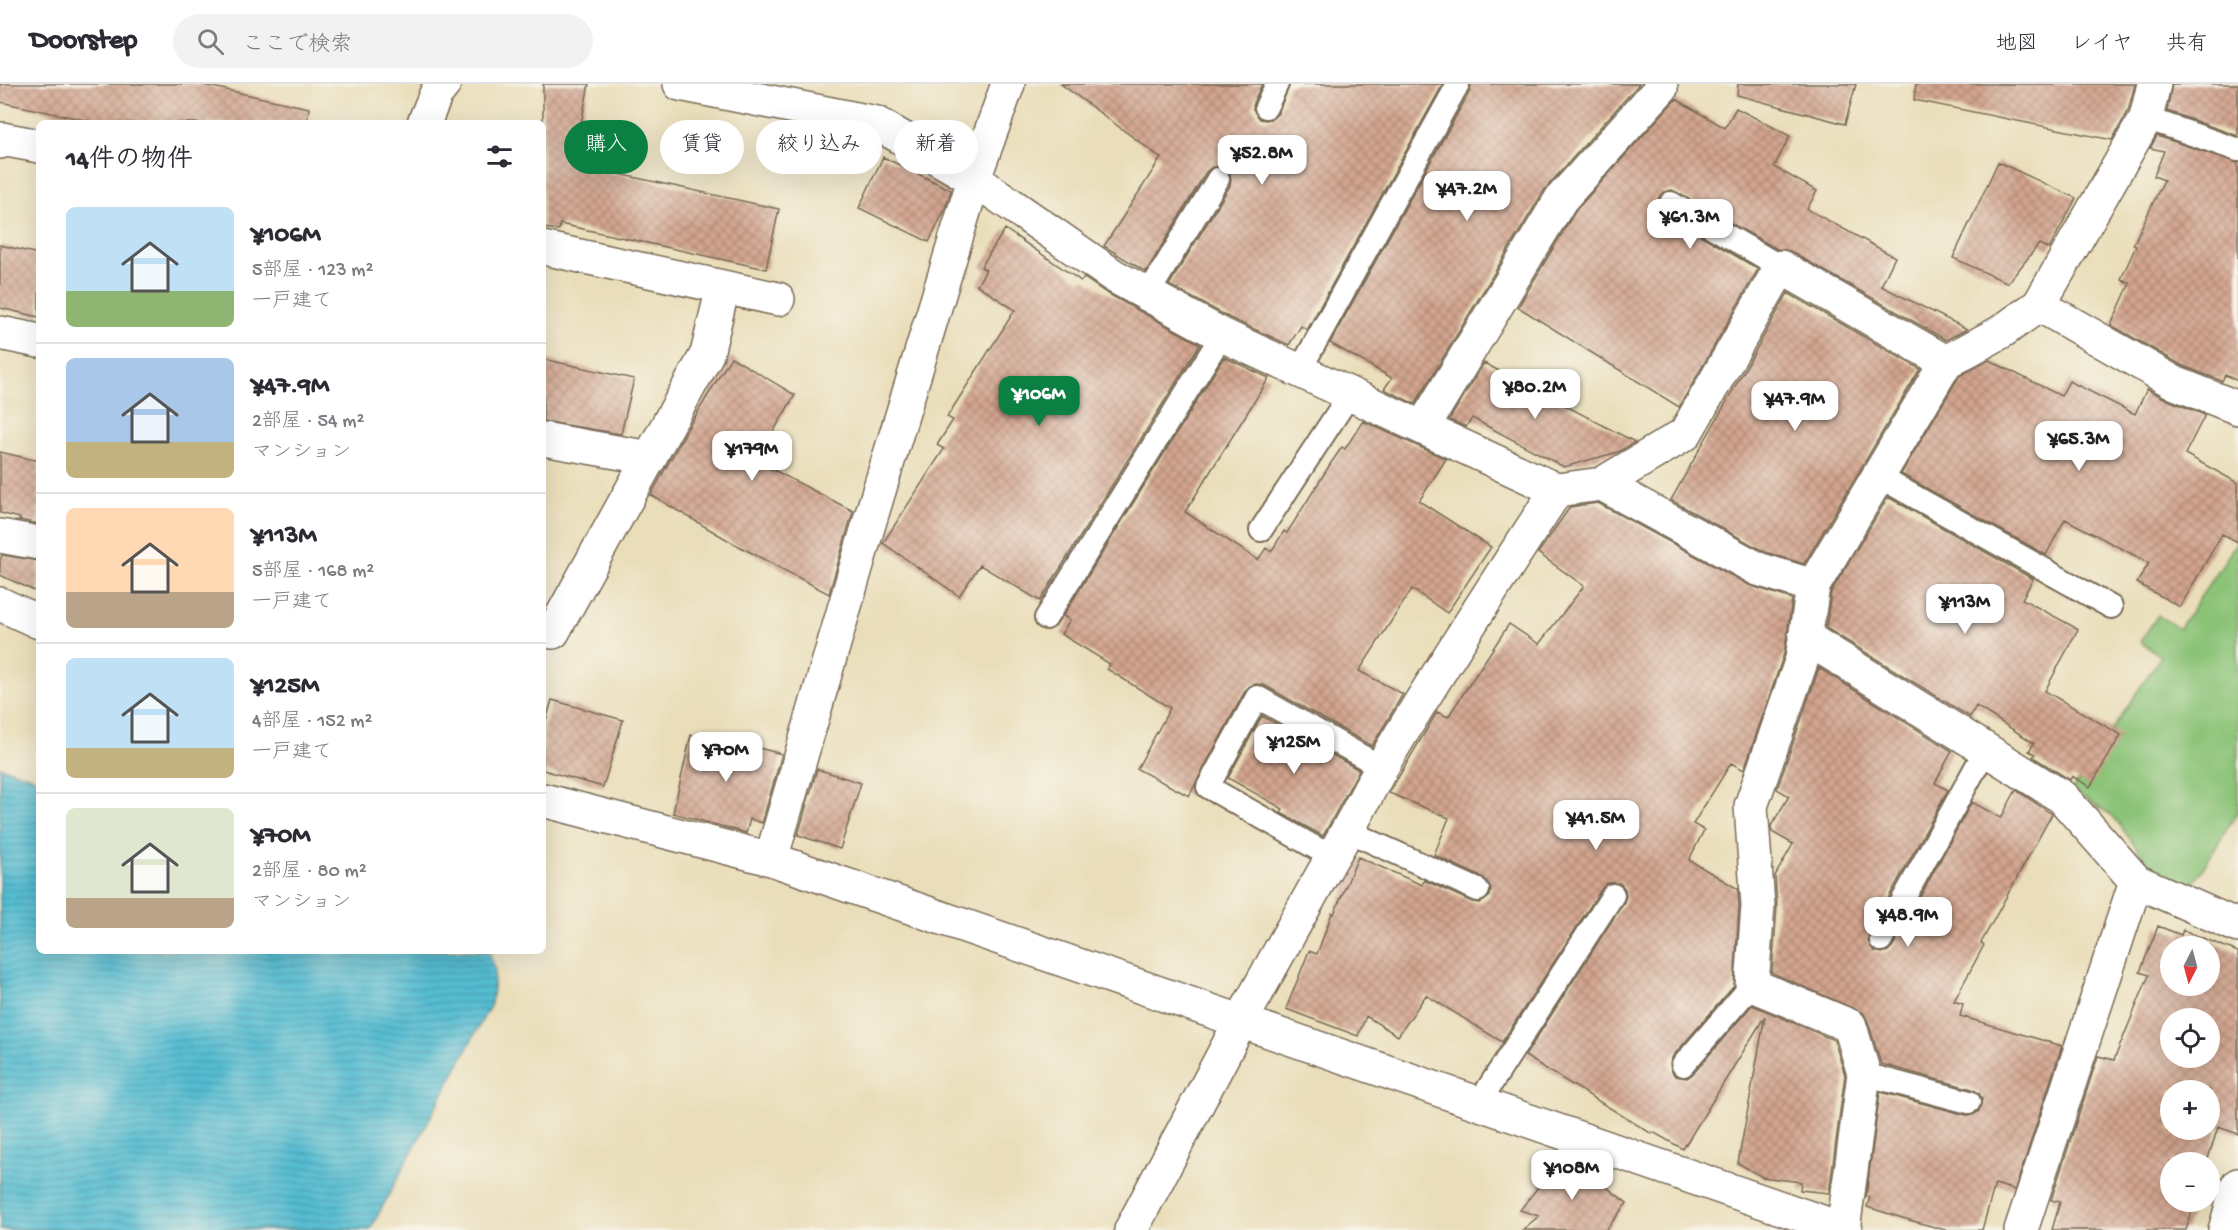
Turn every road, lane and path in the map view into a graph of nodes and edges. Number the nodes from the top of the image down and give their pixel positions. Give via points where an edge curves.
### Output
1 (444, 84) edge
2 (680, 84) edge
3 (1008, 84) edge
4 (1277, 84) edge
5 (1458, 84) edge
6 (1660, 84) edge
7 (2154, 84) edge
8 (1266, 107) dead end
9 (2146, 118) junction
10 (425, 120) edge
11 (0, 142) edge
12 (36, 145) edge
13 (2238, 150) edge
14 (974, 179) junction
15 (1218, 179) dead end
16 (1671, 203) dead end
17 (546, 249) edge
18 (1781, 267) junction
19 (723, 287) junction
20 (1148, 294) junction
21 (778, 299) dead end
22 (2039, 305) junction
23 (0, 333) edge
24 (1222, 335) junction
25 (36, 340) edge
26 (1946, 362) junction
27 (1300, 370) junction
28 (1350, 394) junction
29 (2238, 408) edge
30 (1422, 427) junction
31 (546, 440) edge
32 (650, 458) junction
33 (1878, 476) junction
34 (1602, 484) junction
35 (1557, 490) junction
36 (1261, 530) dead end
37 (0, 536) edge
38 (36, 542) edge
39 (1813, 586) junction
40 (0, 604) edge
41 (2111, 607) dead end
42 (1046, 618) dead end
43 (36, 621) edge
44 (546, 631) edge
45 (1805, 637) junction
46 (1986, 749) junction
47 (1381, 767) junction
48 (546, 801) edge
49 (1340, 844) junction
50 (771, 859) junction
51 (2136, 881) junction
52 (1478, 890) dead end
53 (1613, 895) dead end
54 (2238, 926) edge
55 (1881, 940) dead end
56 (1752, 985) junction
57 (1241, 1021) junction
58 (1683, 1065) dead end
59 (1864, 1074) junction
60 (1969, 1102) dead end
61 (1478, 1104) junction
62 (2238, 1185) edge
63 (1131, 1230) edge
64 (1843, 1230) edge
65 (2022, 1230) edge
66 (2225, 1230) edge

1 - 10 street
2 - 14 street via 876,123
3 - 14 street
4 - 8 lane
5 - 27 lane
6 - 30 street via 1661,88 1561,199
7 - 9 street
9 - 13 lane
9 - 22 street
11 - 12 street via 2,139
14 - 20 street via 1114,276
14 - 50 street
15 - 20 lane
16 - 18 lane
17 - 19 street
18 - 26 street
18 - 34 street via 1685,434
19 - 21 street
19 - 32 street via 707,354
20 - 24 street
22 - 26 street via 2001,332
22 - 29 street via 2175,383
23 - 25 street
24 - 27 street
24 - 42 lane
26 - 33 street
27 - 28 street
28 - 30 street
28 - 36 lane
30 - 35 street
31 - 32 street
32 - 44 street via 553,632
33 - 39 street
33 - 41 lane
34 - 35 street
34 - 39 street via 1758,569
35 - 47 street
37 - 38 street
39 - 45 street
40 - 43 street
45 - 46 street
45 - 56 street via 1802,659 1751,806 1758,906
46 - 51 street via 2062,797
46 - 55 lane
47 - 49 street
47 - 49 lane via 1257,697 1208,787
48 - 50 street
49 - 52 lane
49 - 57 street
50 - 57 street
51 - 54 street
51 - 65 street
53 - 61 lane
56 - 58 lane
56 - 59 street via 1850,1026
57 - 61 street
57 - 63 street
59 - 60 lane
59 - 64 street
61 - 64 street
62 - 66 street

